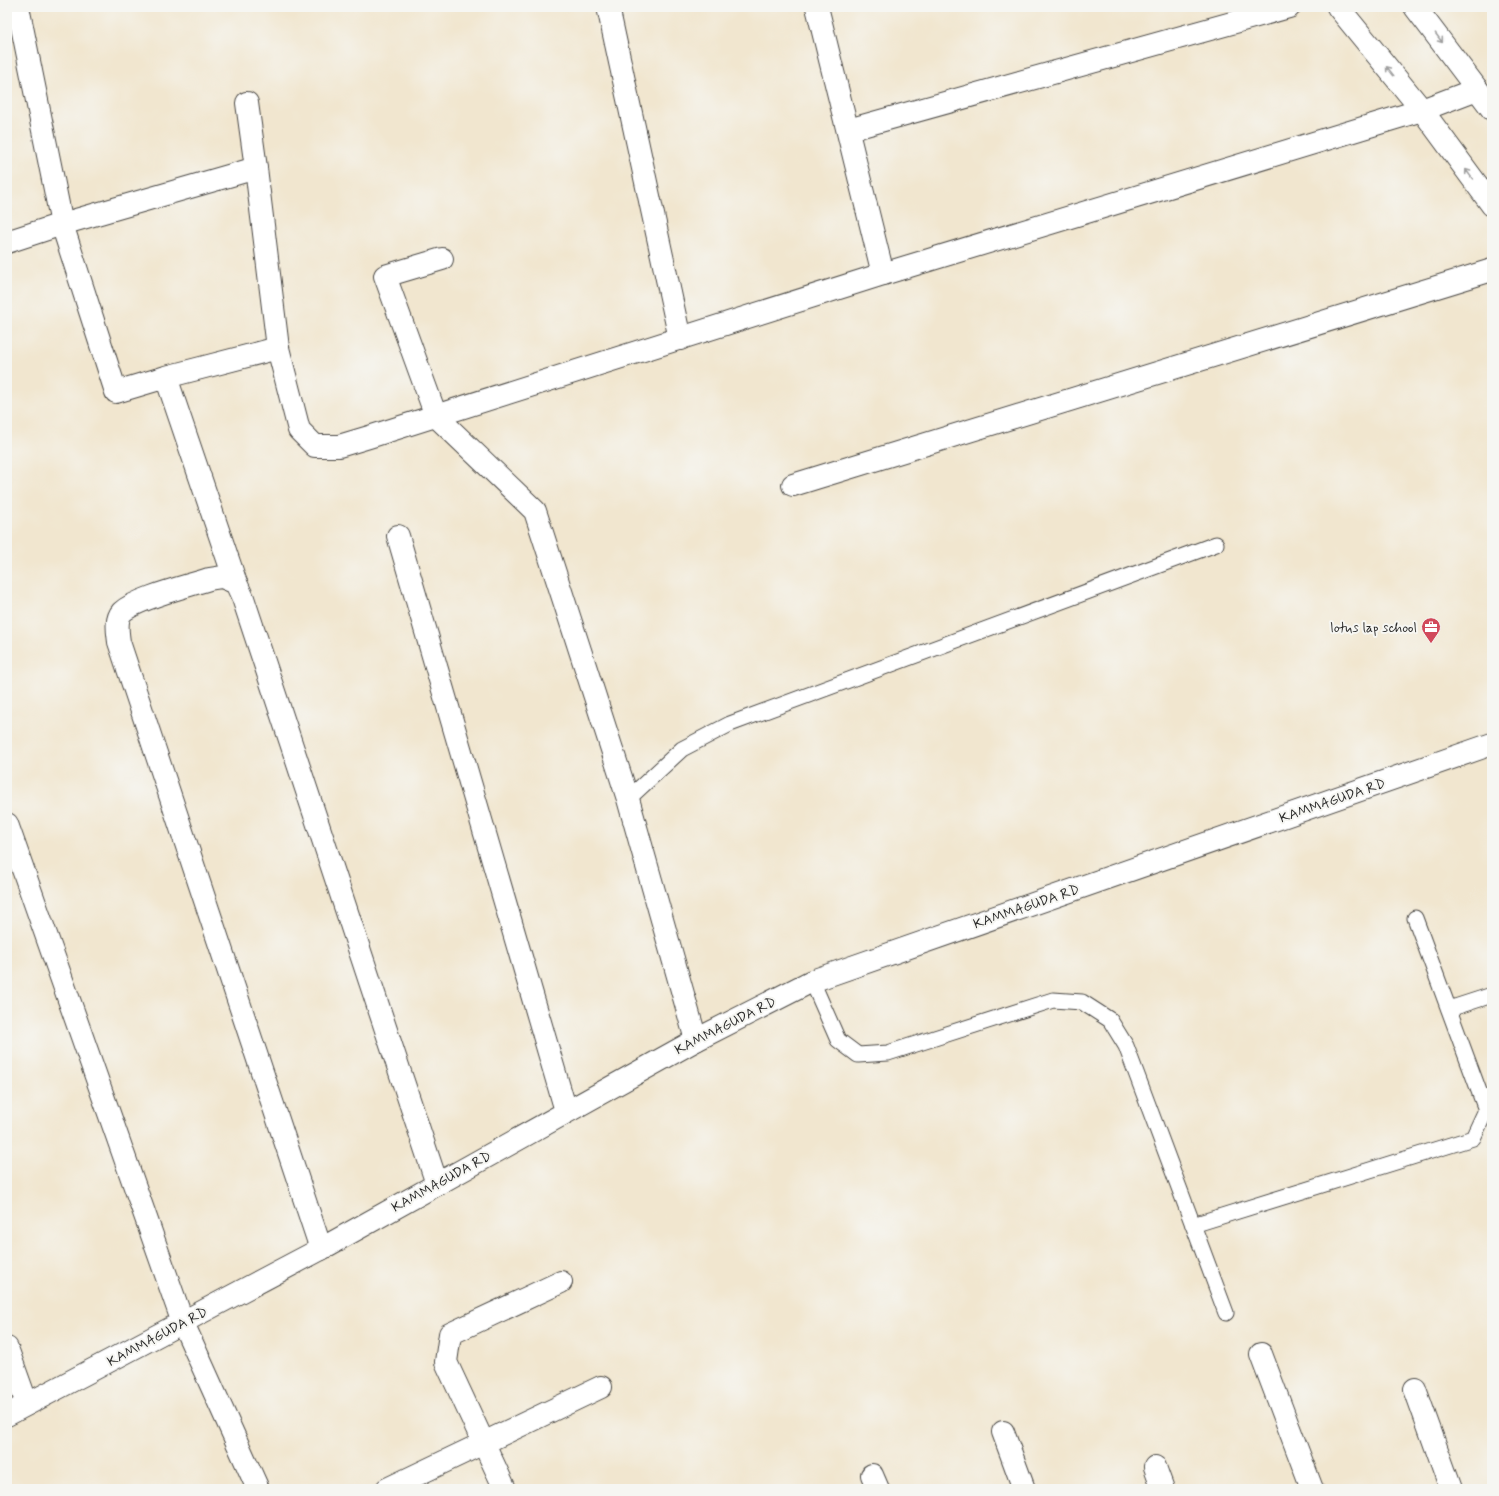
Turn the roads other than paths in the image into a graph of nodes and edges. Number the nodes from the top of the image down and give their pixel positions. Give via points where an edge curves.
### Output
1 (18, 7) edge
2 (608, 7) edge
3 (817, 7) edge
4 (1289, 7) edge
5 (1338, 7) edge
6 (1415, 7) edge
7 (1477, 89) junction
8 (247, 103) dead end
9 (1492, 109) edge
10 (1422, 110) junction
11 (848, 130) junction
12 (256, 168) junction
13 (1492, 205) edge
14 (62, 224) junction
15 (7, 242) edge
16 (442, 259) dead end
17 (1492, 270) edge
18 (883, 274) junction
19 (680, 339) junction
20 (278, 348) junction
21 (166, 377) junction
22 (436, 416) junction
23 (793, 485) dead end
24 (398, 536) dead end
25 (1216, 544) dead end
26 (236, 583) junction
27 (1492, 744) edge
28 (628, 798) junction
29 (7, 824) edge
30 (1415, 918) dead end
31 (812, 980) junction
32 (1492, 995) edge
33 (1449, 1009) junction
34 (696, 1040) junction
35 (566, 1111) junction
36 (437, 1184) junction
37 (1193, 1225) junction
38 (321, 1249) junction
39 (562, 1282) dead end
40 (1226, 1313) dead end
41 (183, 1323) junction
42 (7, 1348) edge
43 (1261, 1354) dead end
44 (601, 1387) dead end
45 (1414, 1388) dead end
46 (27, 1404) junction
47 (7, 1415) edge
48 (1003, 1432) dead end
49 (484, 1442) junction
50 (1155, 1467) dead end
51 (258, 1489) edge
52 (386, 1489) edge
53 (505, 1489) edge
54 (1024, 1489) edge
55 (1163, 1489) edge
56 (1312, 1489) edge
57 (1451, 1489) edge

1 - 14 street
2 - 19 street
3 - 11 street
4 - 11 street
10 -> 5 street
6 -> 7 street
7 - 9 street
7 - 10 street
8 - 12 street
13 -> 10 street
10 - 18 street
11 - 18 street
12 - 14 street
12 - 20 street
14 - 15 street
14 - 21 street via 116,392
16 - 22 street via 385,276
17 - 23 street
18 - 19 street
19 - 22 street
20 - 21 street
20 - 22 street via 298,430 315,446 339,446
21 - 26 street
22 - 28 street via 535,510
24 - 35 street
25 - 28 lane via 730,724 682,749
26 - 36 street
26 - 38 street via 222,577 209,579 135,603 121,613 117,628
27 - 31 street, KAMMAGUDA RD
28 - 34 street
29 - 41 street
30 - 33 lane
31 - 34 street, KAMMAGUDA RD
31 - 37 lane via 838,1040 858,1055 888,1054 1053,1000 1082,1002 1110,1020 1126,1046
32 - 33 lane
33 - 37 lane via 1486,1110 1473,1138
34 - 35 street, KAMMAGUDA RD
35 - 36 street, KAMMAGUDA RD
36 - 38 street, KAMMAGUDA RD
37 - 40 lane
38 - 41 street, KAMMAGUDA RD
39 - 49 street via 450,1334 446,1362
41 - 46 street, KAMMAGUDA RD
41 - 51 street
42 - 46 street
43 - 56 street
44 - 49 street
45 - 57 street
46 - 47 street, KAMMAGUDA RD
48 - 54 street
49 - 52 street
49 - 53 street
50 - 55 street

